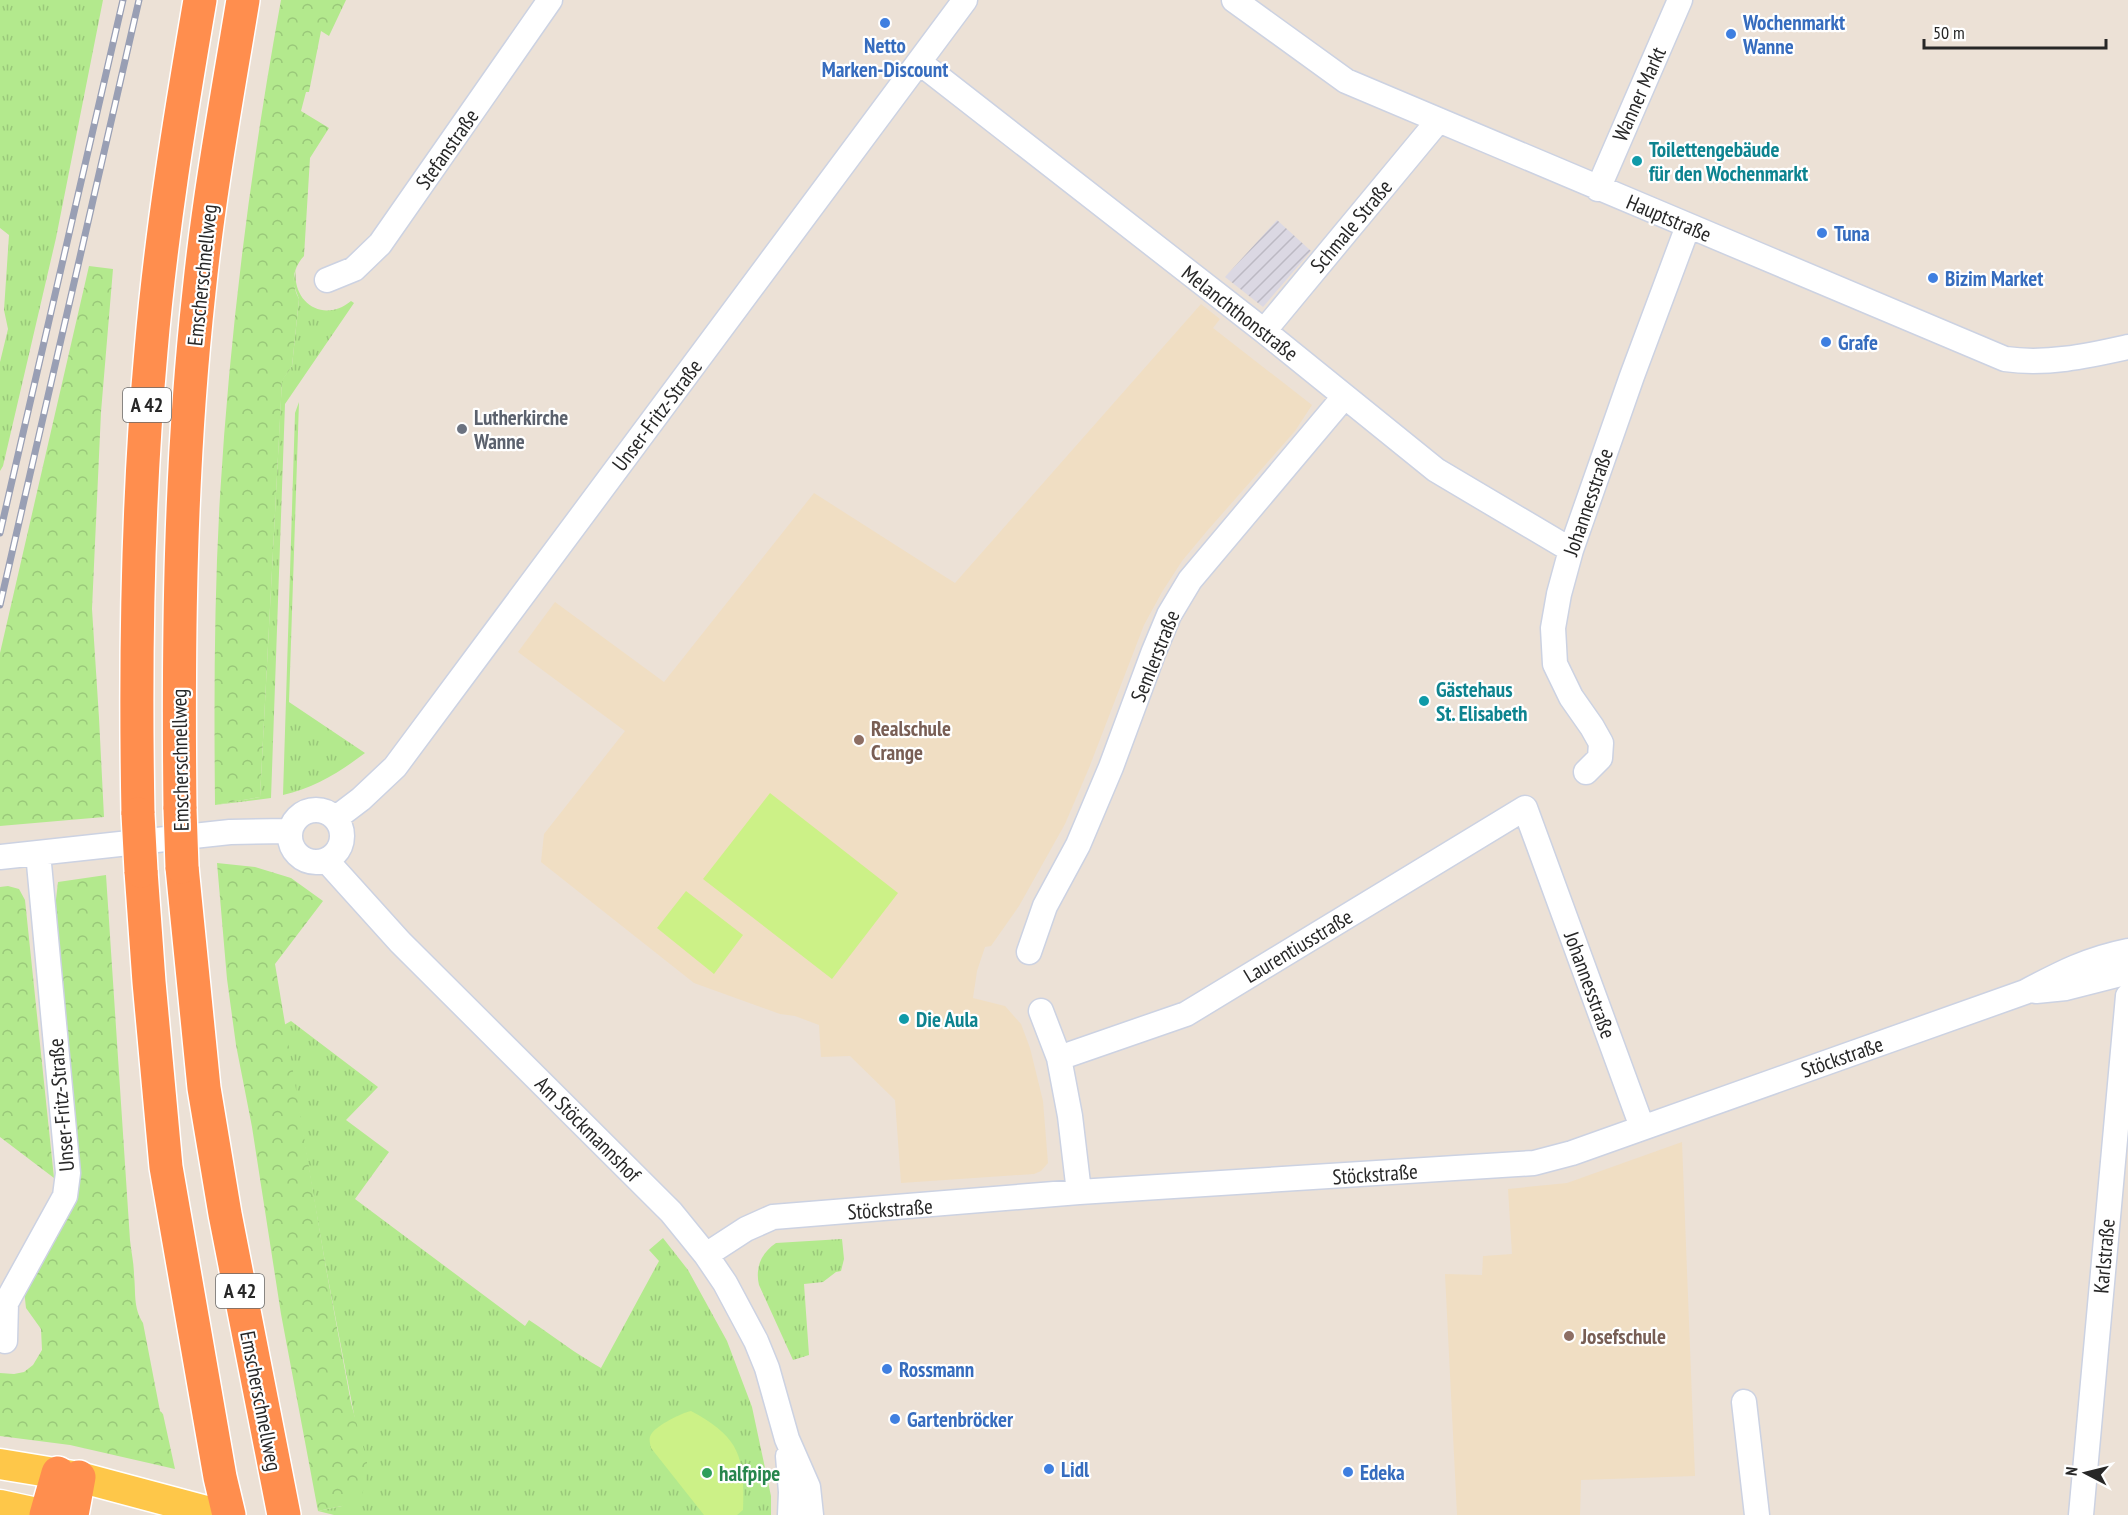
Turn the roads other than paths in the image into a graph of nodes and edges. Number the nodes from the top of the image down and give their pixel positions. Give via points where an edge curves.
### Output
1 (200, 0) edge
2 (243, 0) edge
3 (550, 0) edge
4 (965, 0) edge
5 (1680, 0) edge
6 (1238, 1) edge
7 (919, 62) junction
8 (1438, 121) junction
9 (1598, 189) junction
10 (1688, 226) junction
11 (327, 280) dead end
12 (1264, 331) junction
13 (2128, 347) edge
14 (1344, 397) junction
15 (1571, 550) junction
16 (1586, 772) dead end
17 (1525, 808) joint
18 (336, 818) junction
19 (290, 831) junction
20 (38, 853) junction
21 (0, 857) edge
22 (326, 860) junction
23 (2128, 951) edge
24 (1029, 952) dead end
25 (2128, 972) edge
26 (2025, 992) junction
27 (2128, 996) edge
28 (1041, 1011) dead end
29 (1059, 1058) junction
30 (1642, 1127) junction
31 (1078, 1192) junction
32 (706, 1255) junction
33 (5, 1341) dead end
34 (1744, 1402) dead end
35 (787, 1439) junction
36 (0, 1464) edge
37 (69, 1475) junction
38 (281, 1504) edge
39 (0, 1505) edge
40 (46, 1515) edge
41 (72, 1515) edge
42 (221, 1515) edge
43 (229, 1515) edge
44 (790, 1515) edge
45 (811, 1515) edge
46 (1758, 1515) edge
47 (2080, 1515) edge

1 - 43 highway, Emscherschnellweg / A 42, bridge via 171,178 151,351 139,516 138,814 166,1167
2 - 38 highway, Emscherschnellweg / A 42, bridge via 209,210 186,439 178,652 180,809 204,1088
3 - 11 street, Stefanstraße via 380,244 354,269
4 - 7 street, Unser-Fritz-Straße
5 - 9 street, Wanner Markt
6 - 8 street, Hauptstraße via 1346,81
7 - 12 street, Melanchthonstraße
7 - 18 street, Unser-Fritz-Straße via 395,767
8 - 9 street, Hauptstraße
8 - 12 street, Schmale Straße
9 - 10 street, Hauptstraße
10 - 13 street, Hauptstraße via 2005,359 2046,361
10 - 15 street, Johannesstraße
12 - 14 street, Melanchthonstraße
14 - 15 street, Melanchthonstraße via 1436,470
14 - 24 street, Semlerstraße via 1190,580 1169,615 1111,767 1078,845 1045,906
15 - 16 street, Johannesstraße via 1553,628 1555,664 1600,743 1600,758
17 - 29 street, Laurentiusstraße via 1186,1014
17 - 30 street, Johannesstraße
18 - 19 street via 322,810 305,811
18 - 22 street via 343,833 342,842 334,856
19 - 20 street via 230,832
19 - 22 street via 293,849 300,856 308,861
20 - 21 street
20 - 33 street, Unser-Fritz-Straße via 69,1173 65,1196 6,1303
22 - 32 street, Am Stöckmannshof via 400,942 671,1212
23 - 26 street, Stöckstraße via 2067,969
25 - 26 street, Stöckstraße via 2066,988
26 - 30 street, Stöckstraße
27 - 47 street, Karlstraße
28 - 29 street
29 - 31 street
30 - 31 street, Stöckstraße via 1572,1154 1534,1163
31 - 32 street, Stöckstraße via 773,1217
32 - 35 street, Am Stöckmannshof via 740,1307 756,1341
34 - 46 street
35 - 44 street, Am Stöckmannshof
35 - 45 street, Am Stöckmannshof via 808,1487
36 - 37 main road
37 - 40 highway
37 - 41 highway
37 - 42 main road
39 - 40 main road

